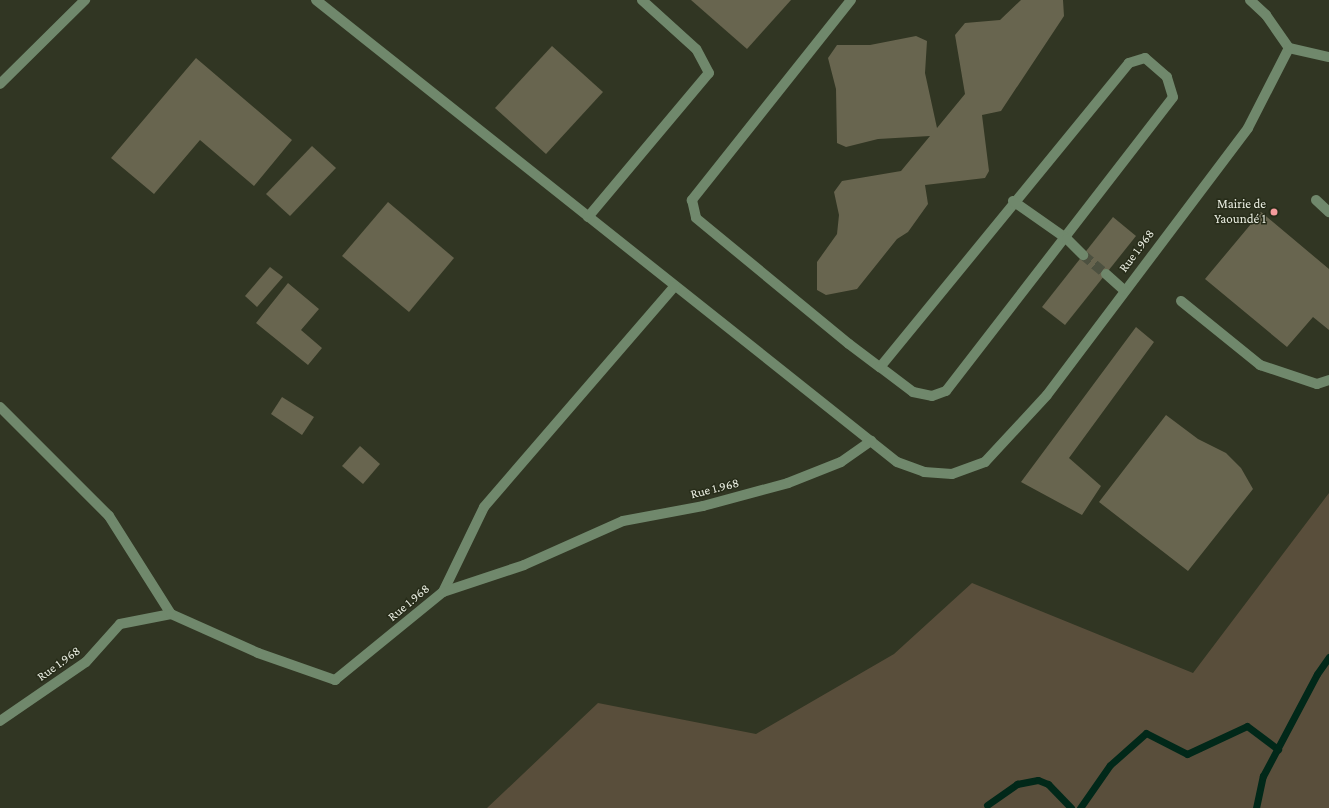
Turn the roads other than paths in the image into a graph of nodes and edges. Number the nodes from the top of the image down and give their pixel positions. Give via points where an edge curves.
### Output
1 (85, 0) edge
2 (316, 0) edge
3 (642, 0) edge
4 (852, 0) edge
5 (1250, 0) edge
6 (1289, 48) junction
7 (1329, 57) edge
8 (0, 84) edge
9 (1316, 200) dead end
10 (1014, 201) junction
11 (1329, 212) edge
12 (588, 217) junction
13 (1068, 239) junction
14 (1083, 255) tunnel mouth
15 (1106, 274) tunnel mouth
16 (675, 286) junction
17 (1124, 290) junction
18 (1181, 302) dead end
19 (880, 367) junction
20 (1329, 380) edge
21 (0, 407) edge
22 (871, 441) junction
23 (443, 592) junction
24 (171, 614) junction
25 (0, 721) edge

1 - 8 street
2 - 12 street
3 - 12 street via 696,49 709,73
4 - 19 street via 692,200 696,218
5 - 6 street via 1266,15
6 - 7 street
6 - 17 street, Rue 1.968 via 1248,128
9 - 11 street
10 - 13 street
10 - 13 street via 1129,63 1145,58 1166,77 1173,97
10 - 19 street
12 - 16 street
13 - 14 street
13 - 19 street via 946,391 932,396 913,392
15 - 17 street
16 - 22 street
16 - 23 street via 484,507
17 - 22 street, Rue 1.968 via 1008,440 985,462 952,474 924,472 897,462
18 - 20 street via 1260,365 1317,384
21 - 24 street via 109,516
22 - 23 street, Rue 1.968 via 841,462 788,483 703,506 623,521 524,564
23 - 24 street, Rue 1.968 via 335,680 258,653
24 - 25 street, Rue 1.968 via 120,624 86,662

